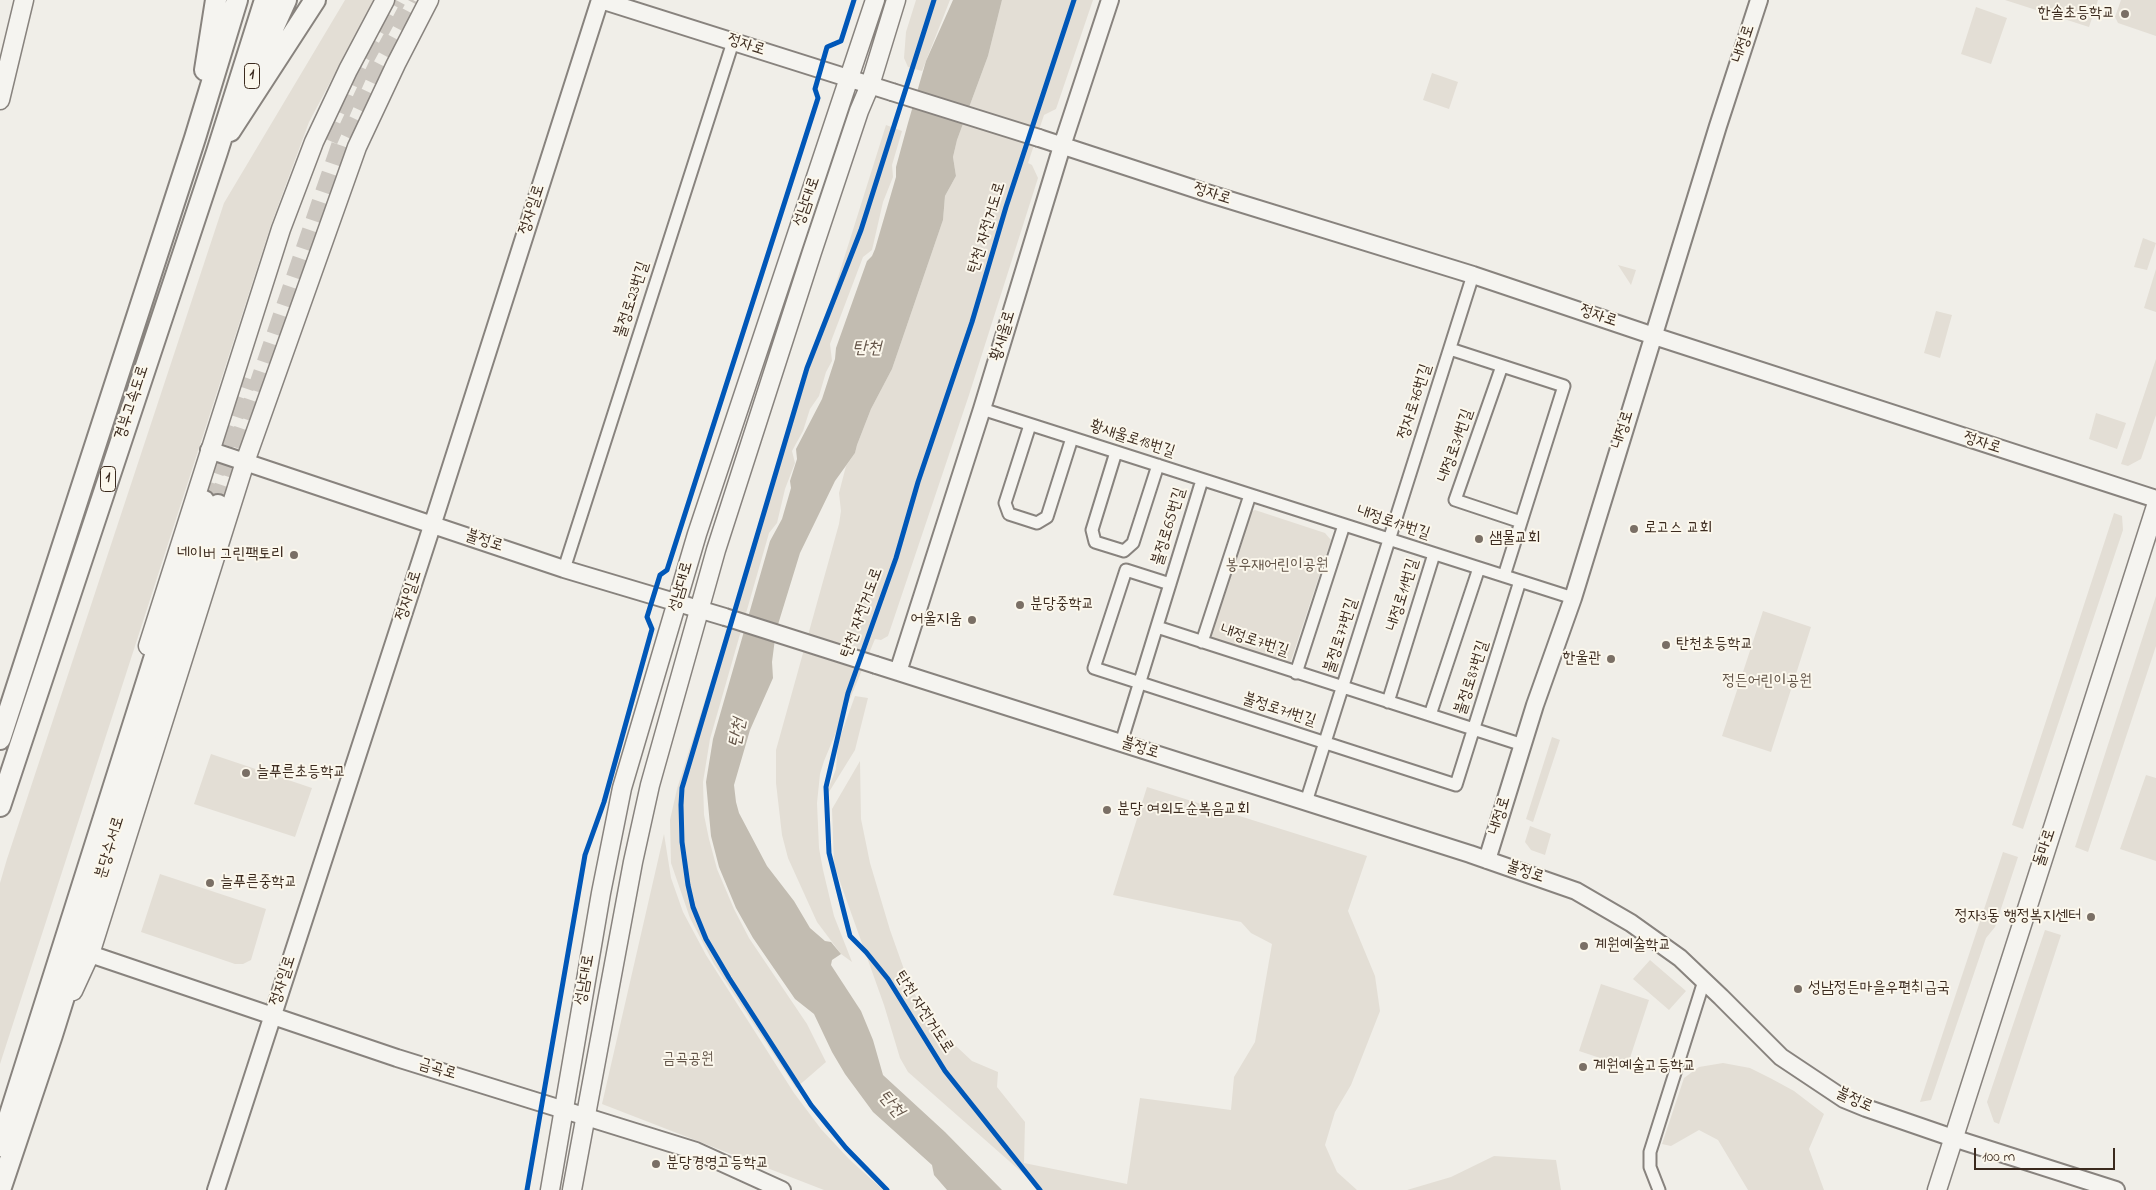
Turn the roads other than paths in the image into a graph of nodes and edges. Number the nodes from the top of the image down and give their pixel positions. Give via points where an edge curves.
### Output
1 (24, 0) edge
2 (216, 0) edge
3 (226, 0) edge
4 (237, 0) edge
5 (265, 0) edge
6 (286, 0) edge
7 (316, 0) edge
8 (385, 0) edge
9 (430, 0) edge
10 (600, 0) edge
11 (875, 0) edge
12 (896, 0) edge
13 (1110, 0) edge
14 (1759, 0) edge
15 (733, 42) junction
16 (850, 79) junction
17 (870, 84) junction
18 (0, 100) edge
19 (195, 138) junction
20 (1062, 146) junction
21 (217, 152) junction
22 (1474, 275) junction
23 (1654, 336) junction
24 (1450, 349) junction
25 (1502, 366) junction
26 (982, 409) junction
27 (1030, 425) junction
28 (1072, 438) junction
29 (209, 450) junction
30 (1116, 452) junction
31 (245, 462) junction
32 (1158, 466) junction
33 (1202, 480) junction
34 (1250, 495) junction
35 (2156, 499) edge
36 (1273, 502) joint
37 (211, 503) tunnel mouth
38 (2156, 506) edge
39 (1521, 522) junction
40 (1344, 525) junction
41 (432, 526) junction
42 (1390, 540) junction
43 (1434, 554) junction
44 (1479, 568) junction
45 (564, 569) junction
46 (1504, 576) junction
47 (1520, 581) junction
48 (1170, 584) junction
49 (1573, 598) junction
50 (678, 602) junction
51 (700, 609) junction
52 (1157, 627) junction
53 (1202, 642) junction
54 (898, 672) junction
55 (1296, 672) junction
56 (1139, 683) junction
57 (1343, 687) junction
58 (1388, 702) junction
59 (1222, 710) joint
60 (1430, 715) junction
61 (1474, 729) junction
62 (0, 739) edge
63 (1121, 743) junction
64 (1325, 743) junction
65 (1523, 745) junction
66 (1306, 802) junction
67 (0, 806) edge
68 (1487, 860) junction
69 (90, 954) junction
70 (1704, 981) junction
71 (273, 1016) junction
72 (46, 1029) junction
73 (564, 1110) junction
74 (586, 1116) junction
75 (1953, 1138) junction
76 (0, 1146) edge
77 (0, 1190) edge
78 (216, 1190) edge
79 (550, 1190) edge
80 (572, 1190) edge
81 (782, 1190) edge
82 (1658, 1190) edge
83 (1937, 1190) edge
84 (2116, 1190) edge

1 - 18 main road
2 - 19 highway
3 - 19 highway, 1
4 - 19 highway, 경부고속도로 / 1
5 - 21 highway, 경부고속도로 / 1
6 - 21 highway, 1
7 - 21 highway
8 - 29 main road via 314,142 281,229
9 - 31 main road via 357,147
10 - 15 street, 정자로
10 - 41 street, 정자일로
11 - 16 main road, 성남대로
12 - 17 main road, 성남대로
13 - 20 street, 황새울로
14 - 23 street, 내정로
15 - 16 street, 정자로
15 - 45 street, 불정로23번길
16 - 17 street, 정자로
16 - 50 main road, 성남대로 via 697,534
17 - 20 street, 정자로, bridge
17 - 51 main road, 성남대로 via 812,252
19 - 62 highway, 경부고속도로 / 1
20 - 22 street, 정자로
20 - 26 street, 황새울로
21 - 67 highway, 경부고속도로 / 1
22 - 23 street, 정자로
22 - 24 street, 정자로76번길
23 - 35 street, 정자로
23 - 49 street, 내정로
24 - 25 street
24 - 42 street, 정자로76번길
25 - 39 street via 1564,386
25 - 39 street, 내정로31번길 via 1455,500
26 - 27 street, 황새울로18번길
26 - 54 street, 황새울로
27 - 28 street, 황새울로18번길
27 - 28 street via 1005,502 1009,514 1037,523 1047,517
28 - 30 street, 황새울로18번길
29 - 31 street, 불정로
29 - 72 main road via 46,972
30 - 32 street, 황새울로18번길
30 - 32 street via 1092,530 1095,542 1124,551 1133,543
31 - 41 street, 불정로
31 - 69 main road
32 - 33 street, 황새울로18번길
33 - 34 street, 황새울로18번길
33 - 48 street, 불정로65번길
34 - 36 street, 황새울로18번길
34 - 53 street, 내정로7번길
36 - 40 street, 내정로17번길
37 - 72 highway, 분당수서로
38 - 75 main road, 돌마로
39 - 46 street
40 - 42 street, 내정로17번길
40 - 55 street, 내정로7번길
41 - 45 street, 불정로
41 - 71 street, 정자일로
42 - 43 street, 내정로17번길
42 - 57 street, 불정로77번길
43 - 44 street, 내정로17번길
43 - 58 street, 내정로11번길
44 - 46 street, 내정로17번길
44 - 60 street
45 - 50 street, 불정로
46 - 47 street, 내정로17번길
47 - 49 street, 내정로17번길
47 - 61 street, 불정로87번길
48 - 52 street, 불정로65번길
48 - 56 street, 불정로65번길 via 1126,570 1094,668
49 - 65 street, 내정로
50 - 51 street, 불정로
50 - 73 main road, 성남대로 via 620,798
51 - 54 street, 불정로, bridge
51 - 74 main road, 성남대로 via 650,784
52 - 53 street, 내정로7번길
52 - 56 street, 불정로65번길
53 - 55 street, 내정로7번길
54 - 63 street, 불정로
55 - 57 street, 내정로7번길
56 - 59 street, 불정로65번길
56 - 63 street, 불정로65번길
57 - 58 street, 내정로7번길
57 - 64 street, 불정로77번길
58 - 60 street, 내정로7번길
59 - 64 street, 불정로71번길
60 - 61 street, 내정로7번길
61 - 64 street, 불정로87번길 via 1456,785
61 - 65 street, 내정로7번길
63 - 66 street, 불정로
64 - 66 street, 불정로77번길
65 - 68 street, 내정로
66 - 68 street, 불정로
68 - 70 street, 불정로 via 1576,891 1599,903 1680,958
69 - 71 street, 금곡로
69 - 72 main road
70 - 75 street, 불정로 via 1781,1057 1824,1087 1866,1108
70 - 82 street via 1650,1152 1650,1166
71 - 73 street, 금곡로
71 - 78 street, 정자일로
72 - 76 highway, 분당수서로
72 - 77 highway, 분당수서로
73 - 74 street, 금곡로
73 - 79 main road, 성남대로
74 - 80 main road, 성남대로
74 - 81 street, 금곡로 via 696,1151
75 - 83 main road, 돌마로
75 - 84 street, 불정로

